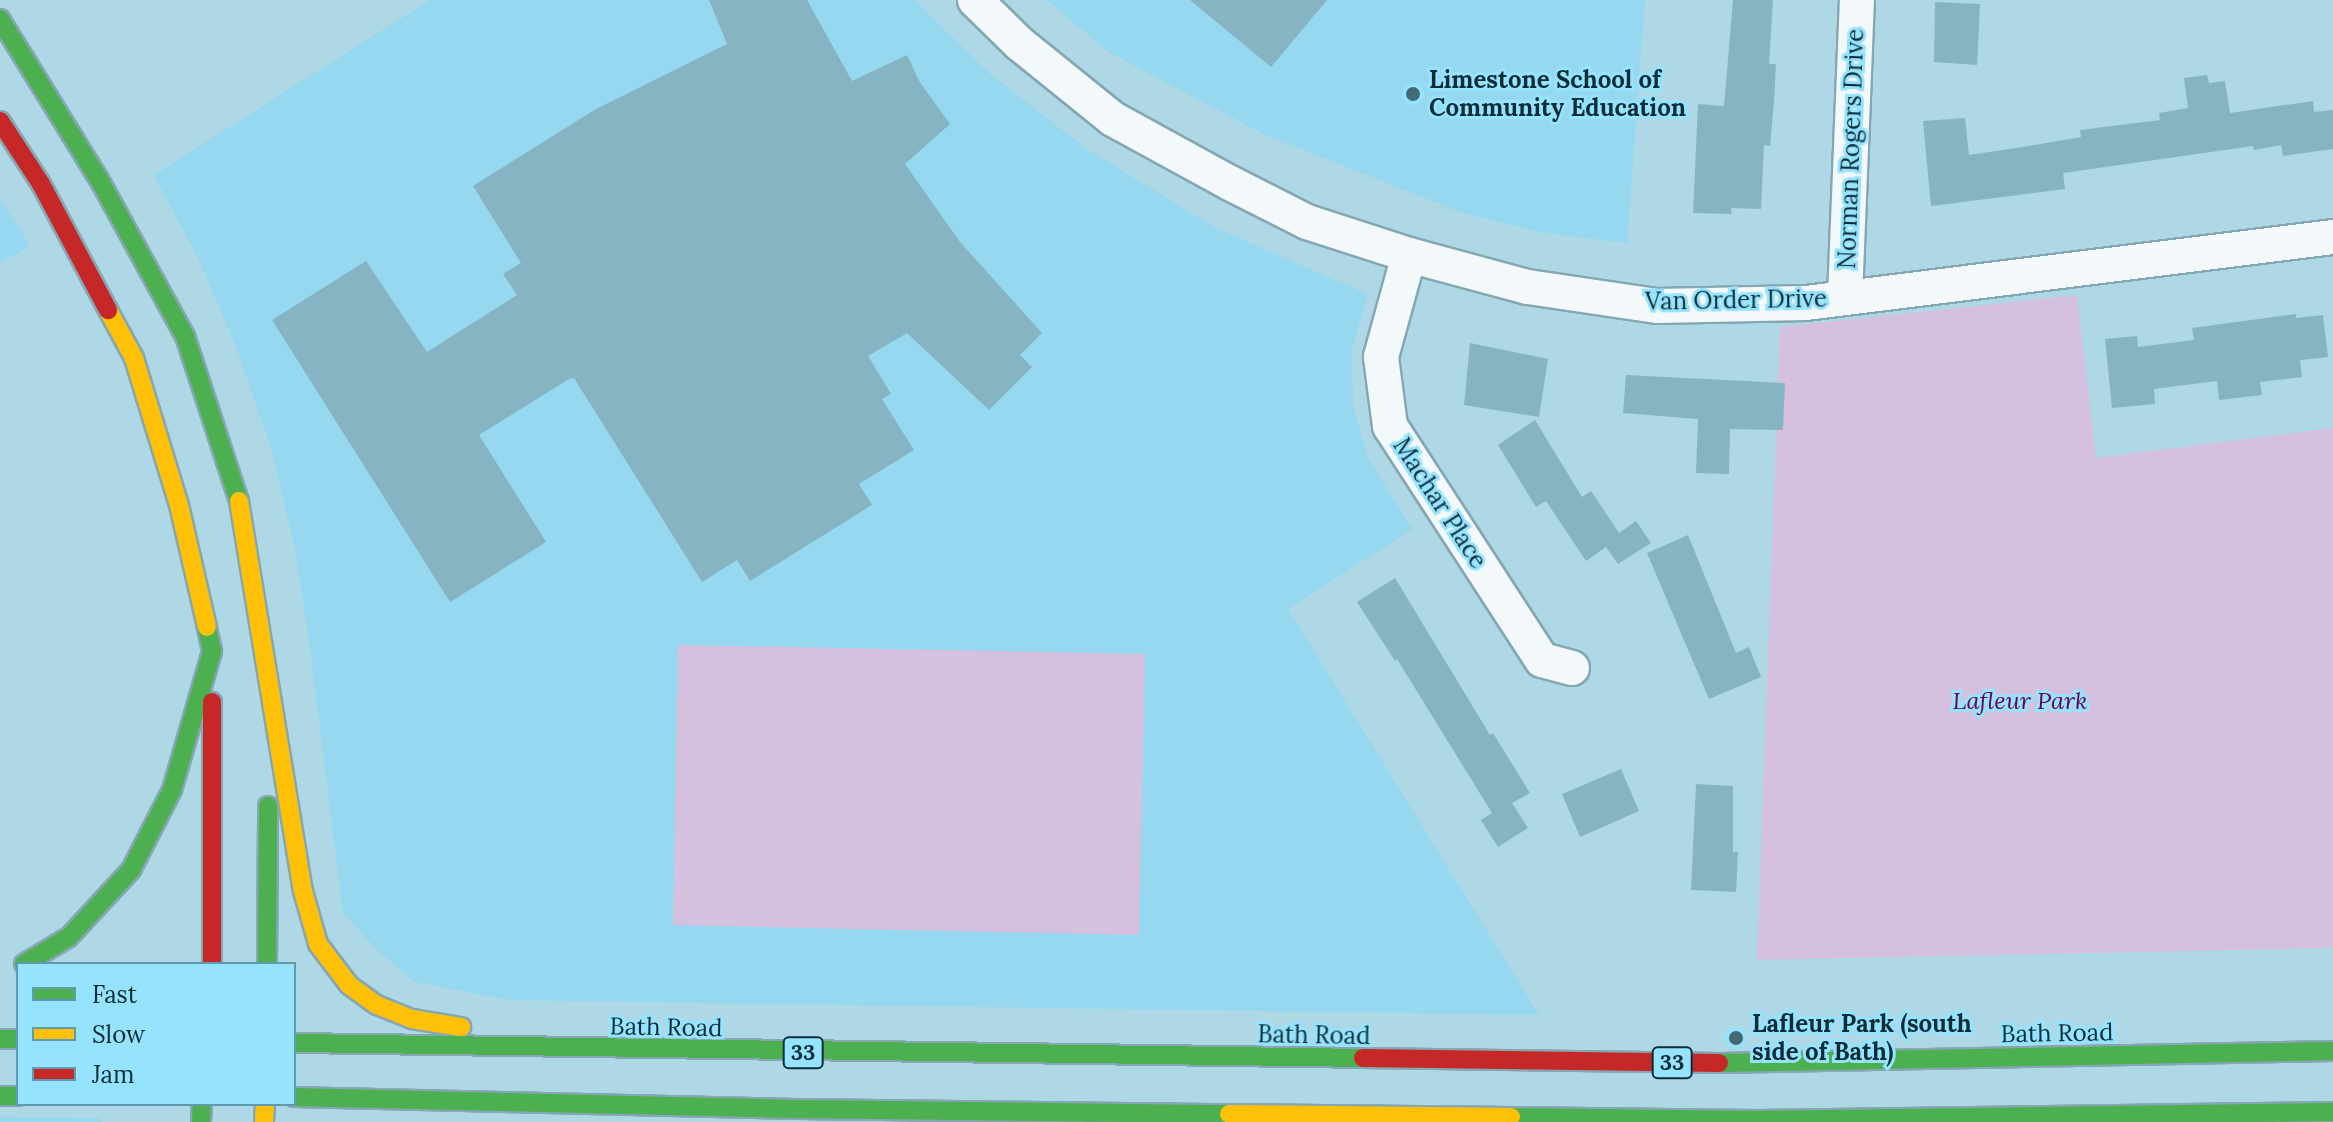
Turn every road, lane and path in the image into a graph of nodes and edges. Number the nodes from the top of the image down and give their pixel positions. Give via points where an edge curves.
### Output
1 (975, 0) edge
2 (1857, 0) edge
3 (0, 19) edge
4 (0, 121) edge
5 (2333, 237) edge
6 (1409, 255) junction
7 (1845, 297) junction
8 (212, 651) junction
9 (1572, 668) dead end
10 (268, 679) junction
11 (27, 962) edge
12 (212, 962) edge
13 (267, 962) edge
14 (296, 1043) edge
15 (593, 1050) junction
16 (2333, 1051) edge
17 (296, 1097) edge
18 (2333, 1112) edge

1 - 6 street, Van Order Drive via 1113,119 1307,222
2 - 7 street, Norman Rogers Drive
3 - 10 main road via 100,181 185,336 240,503
4 - 8 main road via 41,184 134,358 179,505
5 - 7 street, Van Order Drive
6 - 7 street, Van Order Drive via 1528,287 1657,306 1806,303
6 - 9 street, Machar Place via 1381,357 1390,426 1542,660
8 - 11 main road via 172,790 131,870 69,937
8 - 12 main road
10 - 13 main road
10 - 15 main road via 303,891 318,944 349,985 377,1005 412,1019
14 - 15 main road, Bath Road / 33
15 - 16 main road, Bath Road / 33 via 1772,1064
17 - 18 main road via 766,1109 1759,1120

